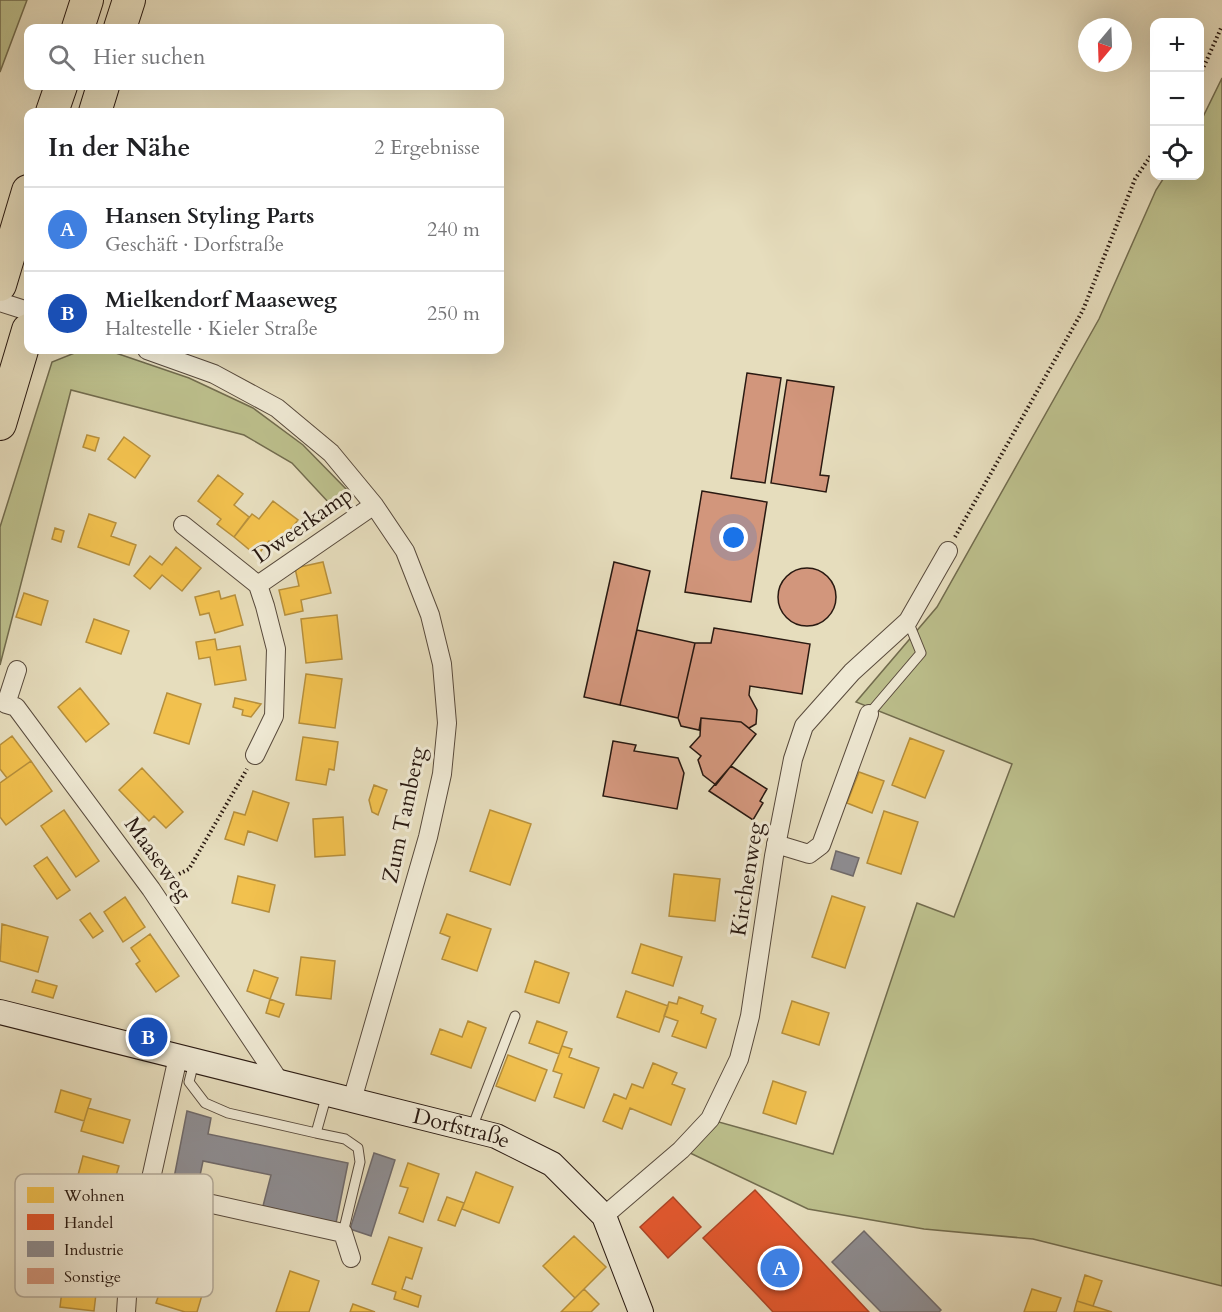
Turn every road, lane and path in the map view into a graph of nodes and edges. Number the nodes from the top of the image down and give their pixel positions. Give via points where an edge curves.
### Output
1 (87, 0) edge
2 (129, 0) edge
3 (79, 24) edge
4 (121, 24) edge
5 (1222, 26) edge
6 (1201, 72) edge
7 (60, 90) edge
8 (102, 90) edge
9 (53, 108) edge
10 (95, 108) edge
11 (1150, 158) edge
12 (24, 204) edge
13 (0, 285) edge
14 (0, 302) edge
15 (24, 310) edge
16 (24, 343) edge
17 (158, 354) edge
18 (0, 423) edge
19 (374, 505) junction
20 (183, 525) dead end
21 (948, 551) joint
22 (258, 585) junction
23 (908, 621) junction
24 (17, 670) dead end
25 (869, 714) joint
26 (255, 755) joint
27 (776, 844) junction
28 (189, 869) dead end
29 (0, 1012) edge
30 (515, 1016) dead end
31 (186, 1059) junction
32 (280, 1082) junction
33 (327, 1094) junction
34 (352, 1100) junction
35 (472, 1130) junction
36 (316, 1133) junction
37 (154, 1174) edge
38 (213, 1204) edge
39 (604, 1216) junction
40 (343, 1233) junction
41 (351, 1258) dead end
42 (127, 1297) edge
43 (126, 1312) edge
44 (641, 1312) edge

1 - 3 highway
2 - 4 highway
5 - 6 path
7 - 9 highway
8 - 10 highway
11 - 21 path via 1135,180 1083,310
12 - 13 highway
14 - 15 street
16 - 18 highway
17 - 19 street, Zum Tamberg via 214,374 277,408 331,453
19 - 22 street, Dweerkamp
19 - 34 street, Zum Tamberg via 405,551 430,615 442,664 447,723 442,774 428,837
20 - 22 street, Dweerkamp
21 - 23 street, Kirchenweg
22 - 26 street, Dweerkamp via 276,649 274,716
23 - 25 lane via 921,653
23 - 27 street, Kirchenweg via 852,672 804,726 793,759
24 - 32 street, Maaseweg via 6,704 16,707 151,889
25 - 27 street via 821,845 809,855
26 - 28 path
27 - 39 street, Kirchenweg via 750,1016 739,1059 710,1119 681,1150
29 - 31 street, Dorfstraße
30 - 35 lane
31 - 32 street, Dorfstraße
31 - 36 lane via 189,1082 205,1103 228,1113
31 - 37 street
32 - 33 street, Dorfstraße
33 - 34 street, Dorfstraße
33 - 36 lane
34 - 35 street, Dorfstraße
35 - 39 street, Dorfstraße via 496,1136 552,1164
36 - 40 lane via 345,1139 358,1148 360,1162
38 - 40 street
39 - 44 street, Dorfstraße
40 - 41 street
42 - 43 street

